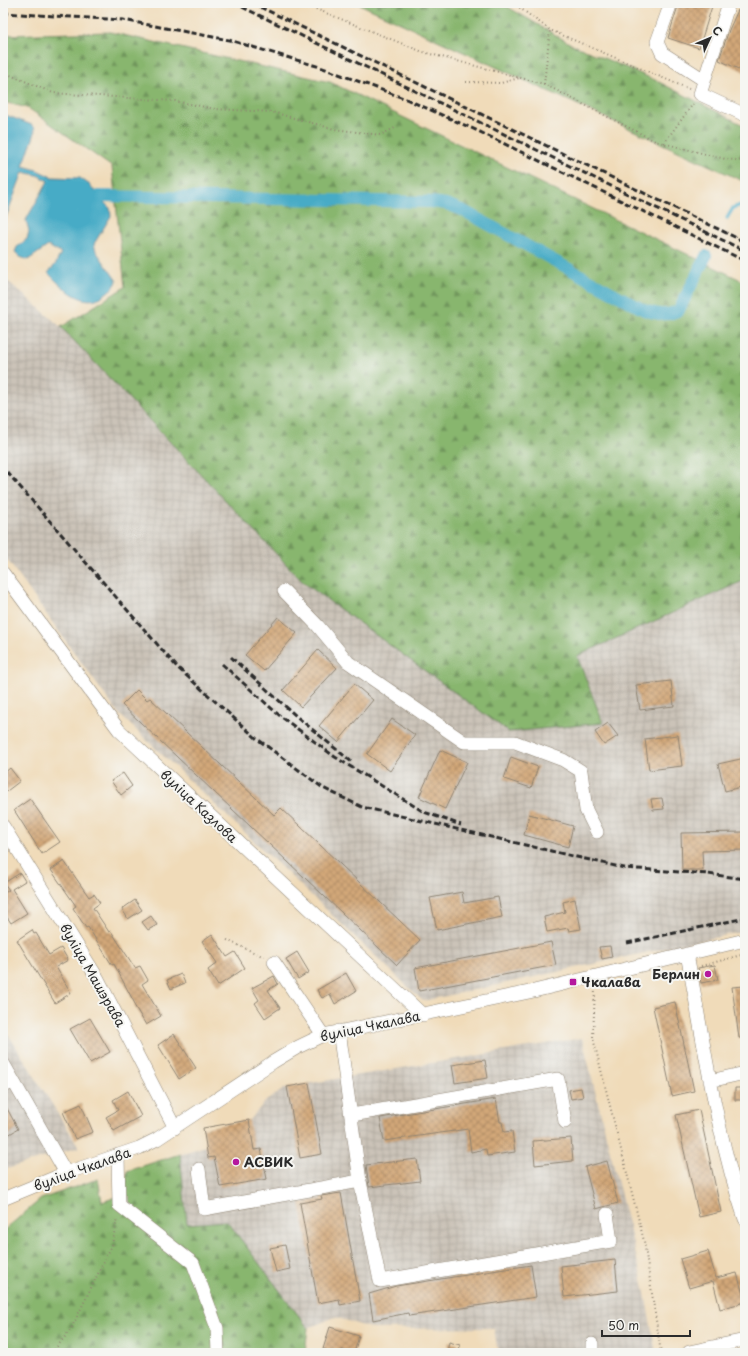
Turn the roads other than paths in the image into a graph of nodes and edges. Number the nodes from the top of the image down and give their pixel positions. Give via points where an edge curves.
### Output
1 (671, 3) edge
2 (729, 3) edge
3 (704, 80) junction
4 (745, 115) edge
5 (3, 573) edge
6 (284, 591) dead end
7 (3, 826) edge
8 (597, 832) dead end
9 (745, 940) edge
10 (687, 954) junction
11 (274, 962) road end
12 (423, 1015) junction
13 (339, 1031) junction
14 (323, 1035) junction
15 (3, 1063) edge
16 (745, 1073) edge
17 (710, 1081) junction
18 (8, 1084) edge
19 (352, 1115) junction
20 (565, 1122) dead end
21 (175, 1128) junction
22 (118, 1155) junction
23 (199, 1169) dead end
24 (66, 1173) junction
25 (360, 1181) junction
26 (3, 1199) edge
27 (607, 1214) dead end
28 (745, 1219) edge
29 (745, 1340) edge
30 (689, 1352) dead end
31 (218, 1353) edge

1 - 3 street via 657,42 662,53
2 - 3 street
3 - 4 street via 700,94
5 - 12 street, вуліца Казлова via 119,730
6 - 8 street via 348,662 464,742 515,742 563,760 581,771 586,810
7 - 21 street, вуліца Машэрава via 98,979
9 - 10 street, вуліца Чкалава
10 - 12 street, вуліца Чкалава
10 - 17 street
11 - 14 street
12 - 13 street, вуліца Чкалава
13 - 14 street, вуліца Чкалава
13 - 19 street
14 - 21 street, вуліца Чкалава via 273,1062
15 - 18 street
16 - 17 street
17 - 28 street via 737,1196
18 - 24 street
19 - 20 street via 558,1079
19 - 25 street
21 - 22 street, вуліца Чкалава via 139,1148
22 - 24 street, вуліца Чкалава
22 - 31 street via 119,1205 192,1263 217,1328
23 - 25 street via 204,1209
24 - 26 street, вуліца Чкалава
25 - 27 street via 380,1281 611,1241
29 - 30 street

